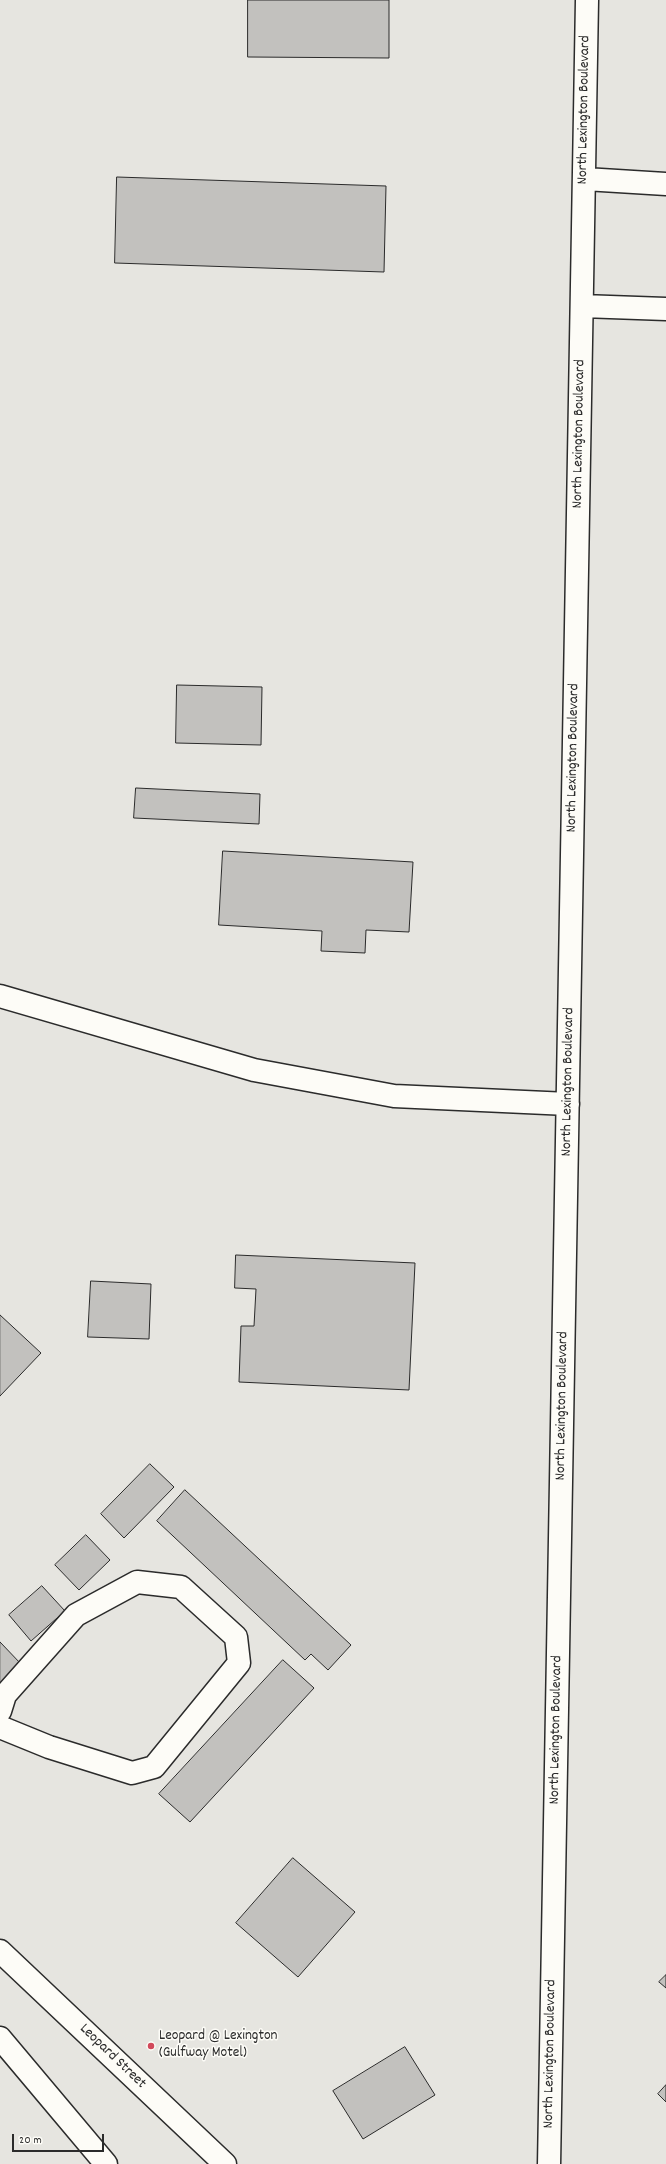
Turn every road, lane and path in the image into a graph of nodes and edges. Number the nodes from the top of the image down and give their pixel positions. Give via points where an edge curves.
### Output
1 (587, 0) edge
2 (584, 180) junction
3 (666, 184) edge
4 (582, 306) junction
5 (666, 309) edge
6 (0, 996) edge
7 (568, 1104) junction
8 (0, 1711) edge
9 (0, 1727) edge
10 (0, 1951) edge
11 (0, 2038) edge
12 (106, 2164) edge
13 (225, 2164) edge
14 (550, 2164) edge

1 - 2 street, North Lexington Boulevard
2 - 3 street
2 - 4 street, North Lexington Boulevard
4 - 5 street
4 - 7 street, North Lexington Boulevard
6 - 7 street via 262,1071 394,1096
7 - 14 street, North Lexington Boulevard
8 - 9 street via 4,1695 76,1615 137,1582 181,1587 236,1637 239,1663 154,1767 132,1773 49,1747
10 - 13 street, Leopard Street
11 - 12 street

